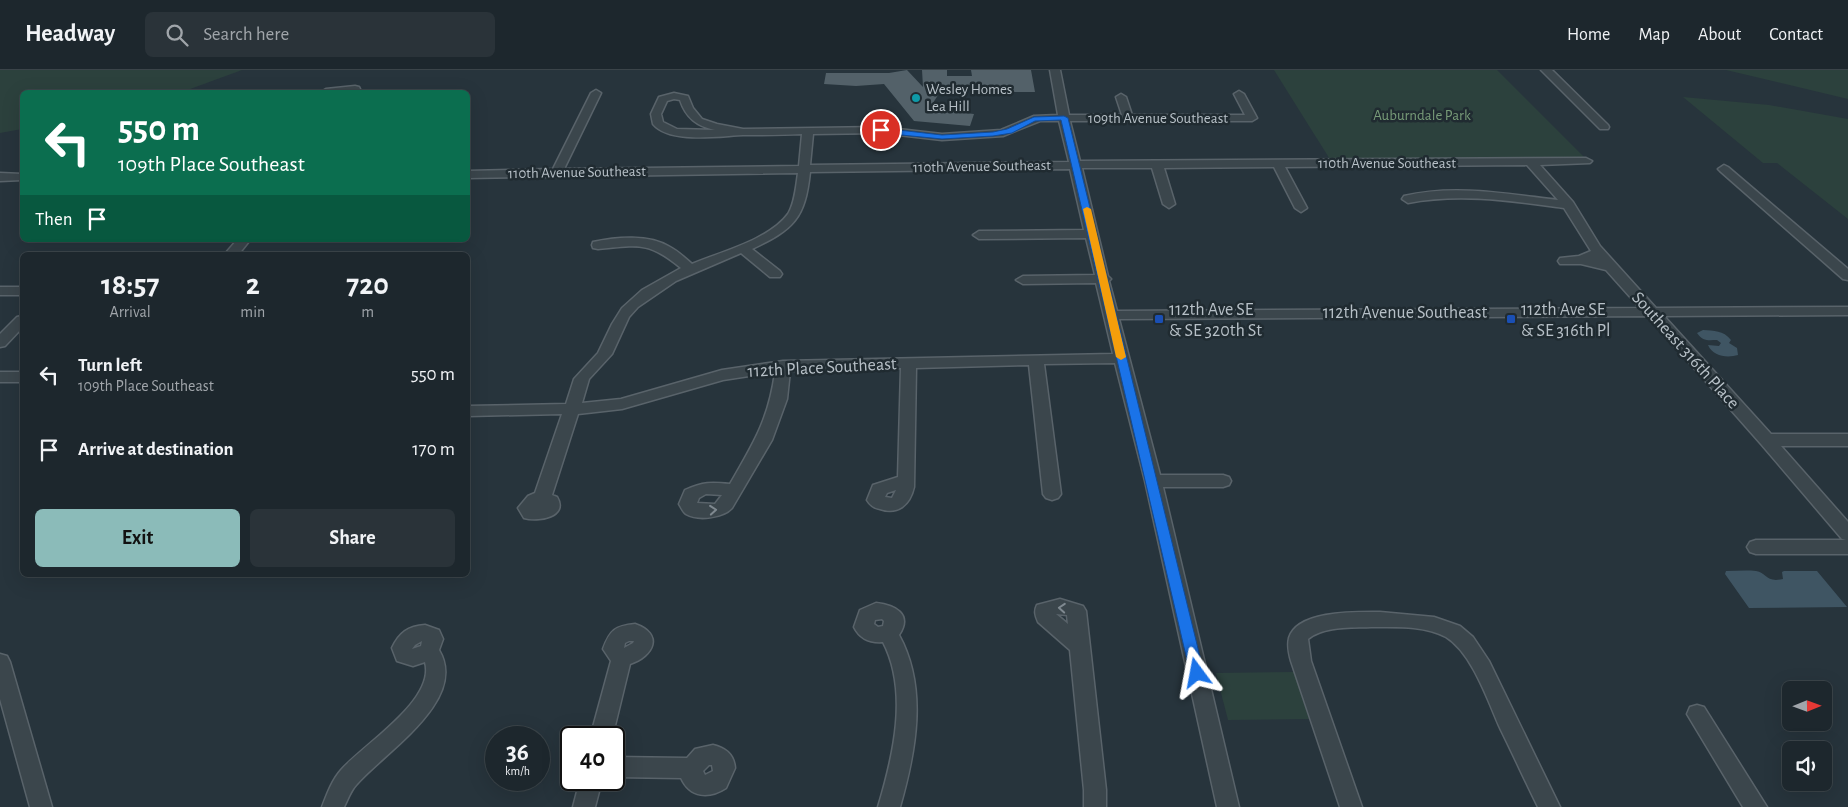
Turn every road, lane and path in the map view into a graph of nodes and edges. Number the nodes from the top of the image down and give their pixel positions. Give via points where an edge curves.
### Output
1 (1055, 70) edge
2 (1546, 70) edge
3 (355, 89) dead end
4 (345, 90) edge
5 (596, 93) dead end
6 (1239, 94) dead end
7 (1121, 97) dead end
8 (1064, 118) junction
9 (1128, 118) junction
10 (1252, 118) joint
11 (1604, 127) dead end
12 (743, 132) junction
13 (808, 132) junction
14 (1530, 161) junction
15 (1586, 161) dead end
16 (1157, 164) junction
17 (1278, 164) junction
18 (1076, 165) junction
19 (1724, 169) dead end
20 (804, 170) junction
21 (557, 172) junction
22 (470, 174) edge
23 (0, 177) edge
24 (20, 177) edge
25 (1408, 198) dead end
26 (1170, 204) dead end
27 (1569, 205) junction
28 (1301, 208) dead end
29 (1093, 234) junction
30 (979, 235) dead end
31 (242, 242) edge
32 (598, 245) dead end
33 (743, 248) junction
34 (234, 252) edge
35 (1600, 254) junction
36 (1565, 260) dead end
37 (1582, 260) junction
38 (1610, 266) junction
39 (690, 269) junction
40 (775, 274) dead end
41 (1848, 276) edge
42 (1104, 279) junction
43 (1023, 280) dead end
44 (0, 291) edge
45 (20, 291) edge
46 (1652, 311) junction
47 (1848, 311) edge
48 (1112, 314) junction
49 (20, 322) edge
50 (0, 343) edge
51 (1121, 358) junction
52 (1036, 360) junction
53 (909, 362) junction
54 (782, 366) junction
55 (20, 377) edge
56 (0, 378) edge
57 (573, 409) junction
58 (470, 411) edge
59 (1767, 440) junction
60 (1848, 440) edge
61 (906, 480) dead end
62 (1153, 481) junction
63 (1223, 481) dead end
64 (734, 490) dead end
65 (1052, 494) dead end
66 (542, 498) dead end
67 (1848, 534) edge
68 (1848, 547) edge
69 (1756, 548) dead end
70 (1453, 632) joint
71 (888, 634) dead end
72 (1079, 646) dead end
73 (429, 651) dead end
74 (622, 656) dead end
75 (0, 662) edge
76 (1697, 714) dead end
77 (604, 726) edge
78 (625, 767) edge
79 (692, 768) dead end
80 (588, 791) edge
81 (40, 807) edge
82 (333, 807) edge
83 (584, 807) edge
84 (889, 807) edge
85 (1095, 807) edge
86 (1228, 807) edge
87 (1351, 807) edge
88 (1549, 807) edge
89 (1756, 807) edge

1 - 8 street
2 - 11 street
3 - 4 street
5 - 21 street
6 - 10 street
7 - 9 street
8 - 9 street, 109th Avenue Southeast
8 - 13 street, 109th Avenue Southeast via 1034,119 1003,133 942,137 881,130
8 - 18 street
9 - 10 street, 109th Avenue Southeast
12 - 12 street via 715,128 698,120 688,109 684,98 680,97 663,99 656,114 658,124 671,131 697,134
12 - 13 street, 109th Avenue Southeast
13 - 20 street
14 - 15 street, 110th Avenue Southeast
14 - 17 street, 110th Avenue Southeast
14 - 27 street, Southeast 316th Place
16 - 17 street, 110th Avenue Southeast
16 - 18 street, 110th Avenue Southeast
16 - 26 street
17 - 28 street
18 - 20 street, 110th Avenue Southeast
18 - 29 street
19 - 41 street
20 - 21 street, 110th Avenue Southeast
20 - 33 street via 793,216 776,230
21 - 22 street, 110th Avenue Southeast
23 - 24 street
25 - 27 street via 1455,192
27 - 35 street, Southeast 316th Place
29 - 30 street
29 - 42 street
31 - 34 street
32 - 39 street via 650,244 664,249
33 - 39 street
33 - 40 street
35 - 37 street
35 - 38 street, Southeast 316th Place
36 - 37 street
37 - 38 street
38 - 46 street, Southeast 316th Place
39 - 57 street via 650,291 624,312 604,355 582,379
42 - 43 street
42 - 48 street
44 - 45 street
46 - 47 street, 112th Avenue Southeast
46 - 48 street, 112th Avenue Southeast
46 - 59 street, Southeast 316th Place
48 - 51 street
49 - 50 street
51 - 52 street, 112th Place Southeast
51 - 62 street
52 - 53 street, 112th Place Southeast
52 - 65 street
53 - 54 street, 112th Place Southeast
53 - 61 street
54 - 57 street, 112th Place Southeast via 722,375 622,404
54 - 64 street via 779,399 764,440
55 - 56 street
57 - 58 street, 112th Place Southeast
57 - 66 street
59 - 60 street
59 - 67 street, Southeast 316th Place
62 - 63 street
62 - 86 street
68 - 69 street
70 - 87 street via 1428,623 1394,620 1326,622 1306,628 1300,634 1301,661
70 - 88 street via 1470,648 1482,667
71 - 84 street via 900,658 906,728
72 - 85 street
73 - 82 street via 436,663 436,678 428,696 398,733 364,760 348,778
74 - 77 street
75 - 81 street
76 - 89 street
78 - 79 street
80 - 83 street

